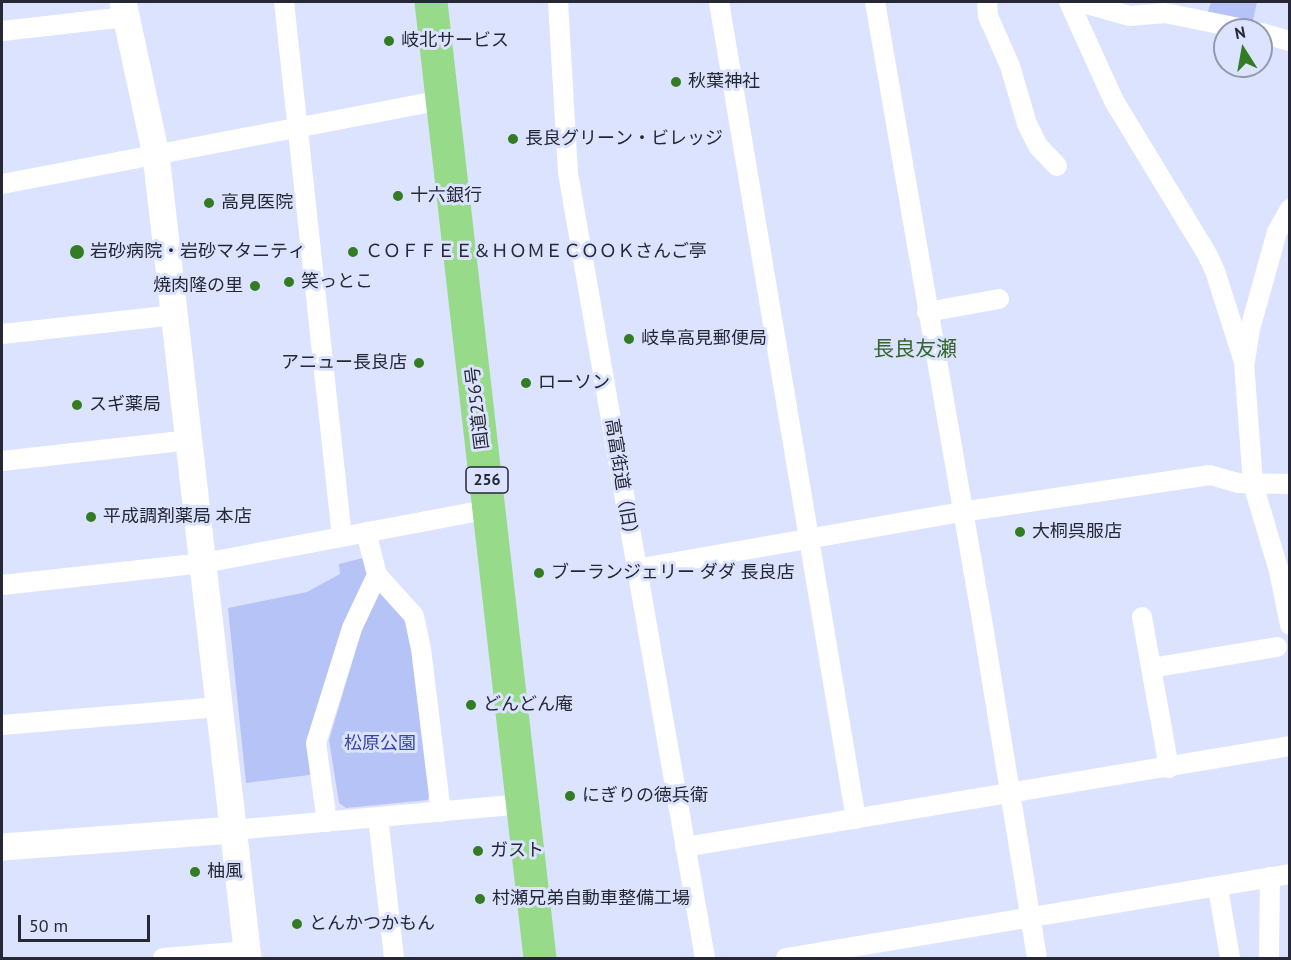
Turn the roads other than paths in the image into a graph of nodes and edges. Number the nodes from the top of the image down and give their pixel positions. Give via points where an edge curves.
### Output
1 (284, 2) edge
2 (430, 2) edge
3 (558, 2) edge
4 (719, 2) edge
5 (874, 2) edge
6 (987, 2) edge
7 (1069, 2) edge
8 (1080, 2) edge
9 (124, 9) edge
10 (1213, 23) edge
11 (2, 31) edge
12 (1273, 36) edge
13 (1290, 41) edge
14 (442, 100) junction
15 (299, 128) junction
16 (156, 155) junction
17 (1058, 166) dead end
18 (2, 184) edge
19 (1290, 209) edge
20 (999, 299) dead end
21 (927, 312) junction
22 (175, 315) junction
23 (2, 334) edge
24 (1245, 362) junction
25 (190, 440) junction
26 (2, 461) edge
27 (1253, 484) junction
28 (1290, 484) edge
29 (490, 509) junction
30 (961, 512) junction
31 (366, 532) junction
32 (342, 537) junction
33 (809, 540) junction
34 (204, 563) junction
35 (636, 569) junction
36 (378, 575) junction
37 (2, 585) edge
38 (1142, 617) dead end
39 (1290, 625) edge
40 (1277, 647) dead end
41 (1151, 668) junction
42 (219, 706) junction
43 (2, 725) edge
44 (1290, 746) edge
45 (1169, 768) junction
46 (1009, 793) junction
47 (523, 804) junction
48 (441, 812) junction
49 (378, 817) junction
50 (856, 819) junction
51 (327, 822) junction
52 (233, 830) junction
53 (2, 847) edge
54 (685, 847) junction
55 (1290, 874) edge
56 (1270, 878) junction
57 (1218, 888) junction
58 (1030, 916) junction
59 (248, 955) edge
60 (163, 958) edge
61 (394, 958) edge
62 (540, 958) edge
63 (705, 958) edge
64 (786, 958) edge
65 (1037, 958) edge
66 (1230, 958) edge
67 (1269, 958) edge

1 - 15 street
2 - 14 highway, 国道256号 / 256
3 - 35 street, 高富街道（旧） via 568,173
4 - 33 street
5 - 21 street
6 - 17 street via 988,16 1010,66 1027,124 1038,146
7 - 24 street via 1114,101 1208,255
8 - 10 street via 1130,15 1165,13
9 - 11 street
9 - 16 street
12 - 13 street
14 - 15 street
14 - 29 highway, 国道256号 / 256
15 - 16 street
15 - 32 street
16 - 18 street
16 - 22 street
19 - 24 street via 1277,232 1250,329
20 - 21 street
21 - 30 street
22 - 23 street
22 - 25 street
24 - 27 street
25 - 26 street
25 - 34 street
27 - 28 street
27 - 30 street via 1210,475
27 - 39 street via 1279,571
29 - 31 street
29 - 47 highway, 国道256号 / 256
30 - 33 street
30 - 46 street
31 - 32 street
31 - 36 street
32 - 34 street
33 - 35 street
33 - 50 street
34 - 37 street
34 - 42 street
35 - 54 street, 高富街道（旧）
36 - 48 street via 414,616
36 - 51 street via 352,628 316,743
38 - 41 street
40 - 41 street
41 - 45 street
42 - 43 street
42 - 52 street
44 - 45 street
45 - 46 street
46 - 50 street
46 - 58 street
47 - 48 street
47 - 62 highway, 国道256号 / 256
48 - 49 street
49 - 51 street
49 - 61 street
50 - 54 street
51 - 52 street
52 - 53 street
52 - 59 street
54 - 63 street, 高富街道（旧）
55 - 56 street
56 - 57 street
56 - 67 street
57 - 58 street
57 - 66 street
58 - 64 street
58 - 65 street
59 - 60 street

